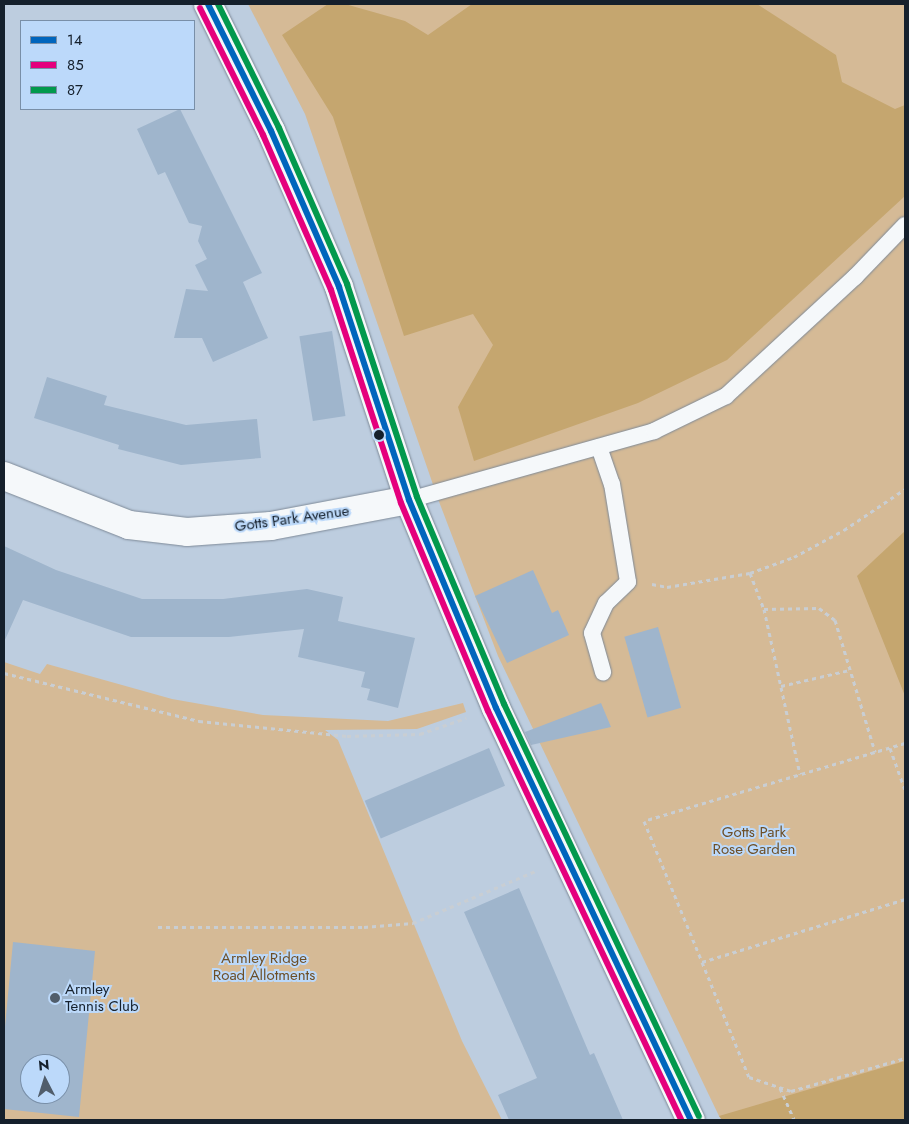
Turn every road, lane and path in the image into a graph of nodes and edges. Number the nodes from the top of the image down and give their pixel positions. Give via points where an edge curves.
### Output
1 (208, 4) edge
2 (905, 225) edge
3 (598, 447) junction
4 (4, 476) edge
5 (905, 489) edge
6 (409, 500) junction
7 (750, 572) junction
8 (628, 582) junction
9 (764, 610) junction
10 (850, 670) junction
11 (603, 672) dead end
12 (4, 673) edge
13 (781, 686) junction
14 (496, 708) junction
15 (905, 743) edge
16 (890, 748) junction
17 (875, 752) junction
18 (800, 774) junction
19 (905, 790) edge
20 (568, 857) junction
21 (905, 899) edge
22 (158, 928) dead end
23 (702, 962) junction
24 (905, 1058) edge
25 (780, 1088) junction
26 (691, 1120) edge
27 (794, 1120) edge

1 - 6 street via 271,132 339,287
2 - 3 lane via 855,277 726,396 654,431
3 - 6 lane
3 - 8 lane via 612,484
4 - 6 street, Gotts Park Avenue via 129,525 187,532 272,526
5 - 7 path via 844,530 794,557
6 - 14 street
7 - 8 path via 667,586
7 - 9 path
8 - 11 lane via 606,603 592,633
9 - 10 path via 819,608 835,620
9 - 13 path
10 - 13 path
10 - 17 path
12 - 14 path via 199,721 347,736 420,734
13 - 18 path
14 - 20 street
15 - 16 path
16 - 17 path
16 - 19 path
17 - 18 path
18 - 23 path via 644,821
20 - 22 path via 414,923 364,927
20 - 26 street
21 - 23 path
23 - 25 path via 749,1077
24 - 25 path via 790,1091
25 - 27 path

